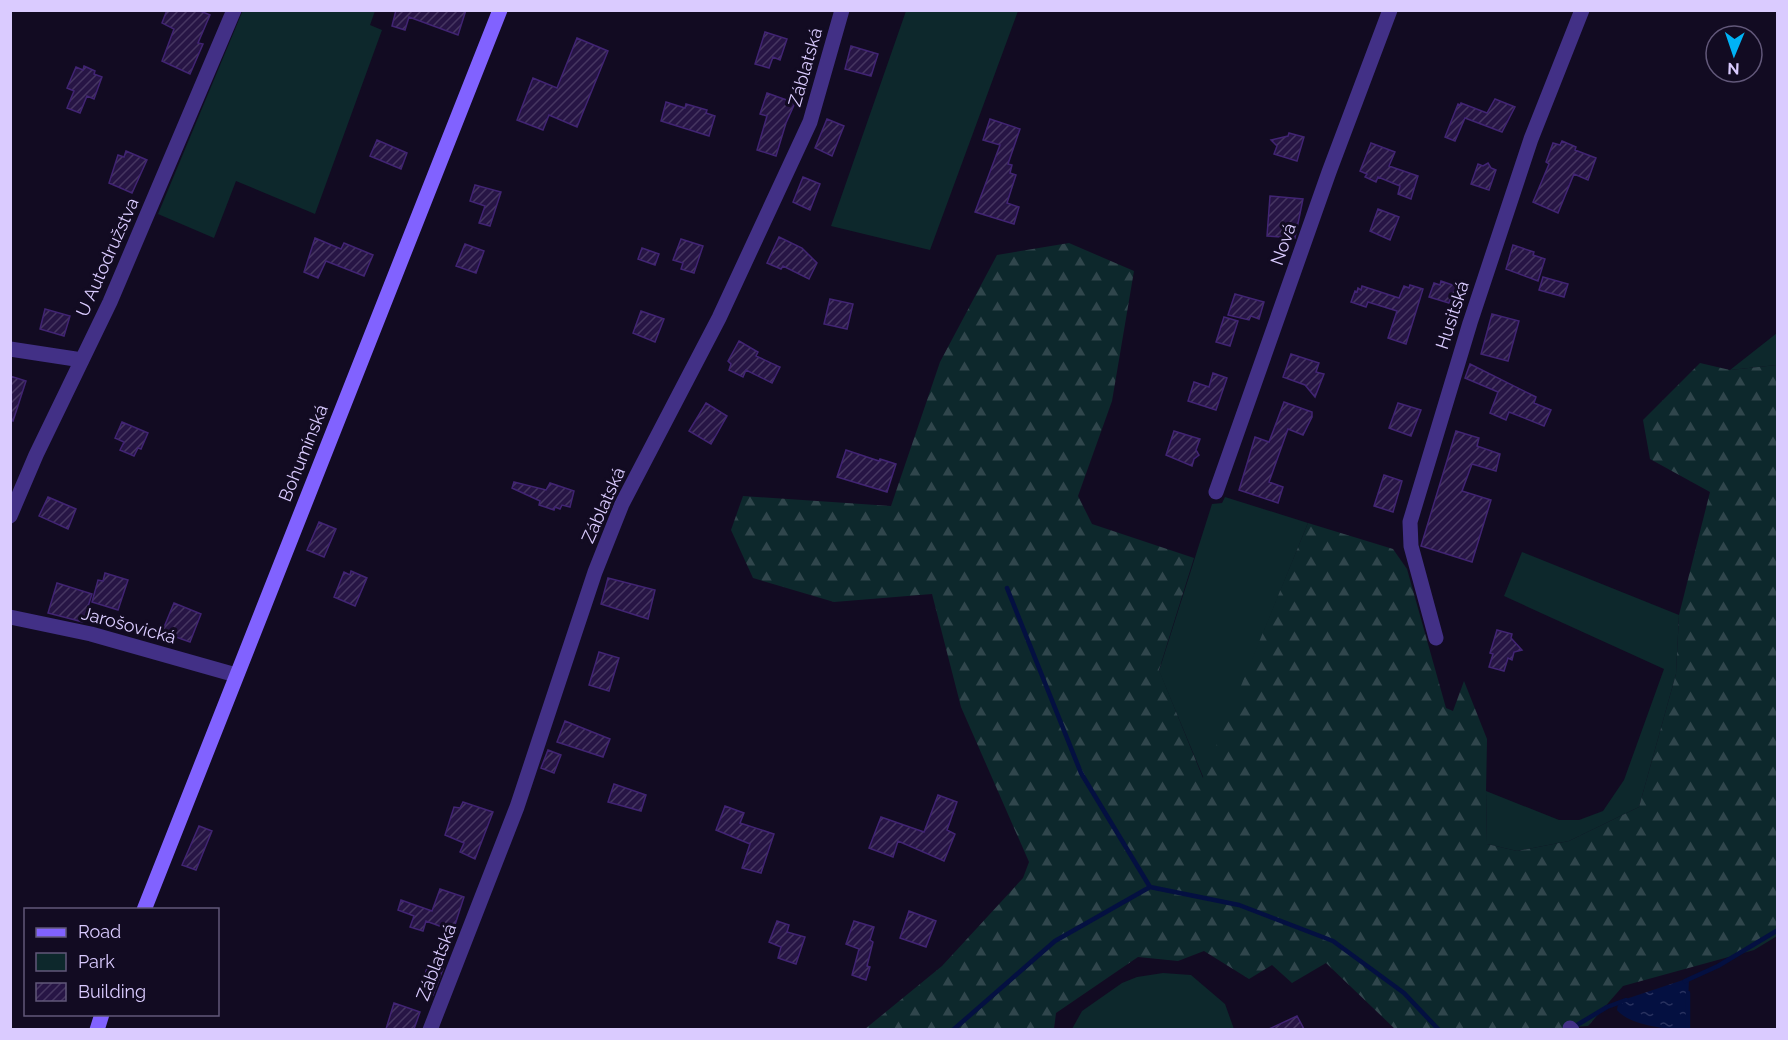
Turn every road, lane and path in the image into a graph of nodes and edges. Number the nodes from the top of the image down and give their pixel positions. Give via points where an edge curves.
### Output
1 (234, 10) edge
2 (500, 10) edge
3 (842, 10) edge
4 (1390, 10) edge
5 (1582, 10) edge
6 (10, 349) edge
7 (82, 360) junction
8 (1216, 492) dead end
9 (10, 516) edge
10 (10, 617) edge
11 (1436, 638) dead end
12 (236, 675) junction
13 (144, 908) edge
14 (430, 1029) edge

1 - 7 street, U Autodružstva
2 - 12 main road, Bohumínská
3 - 14 street, Záblatská via 810,122 719,318 622,504 595,572 517,807
4 - 8 street, Nová
5 - 11 street, Husitská via 1524,161 1410,522 1411,546
6 - 7 street
7 - 9 street, U Autodružstva
10 - 12 street, Jarošovická via 91,634
12 - 13 main road, Bohumínská

